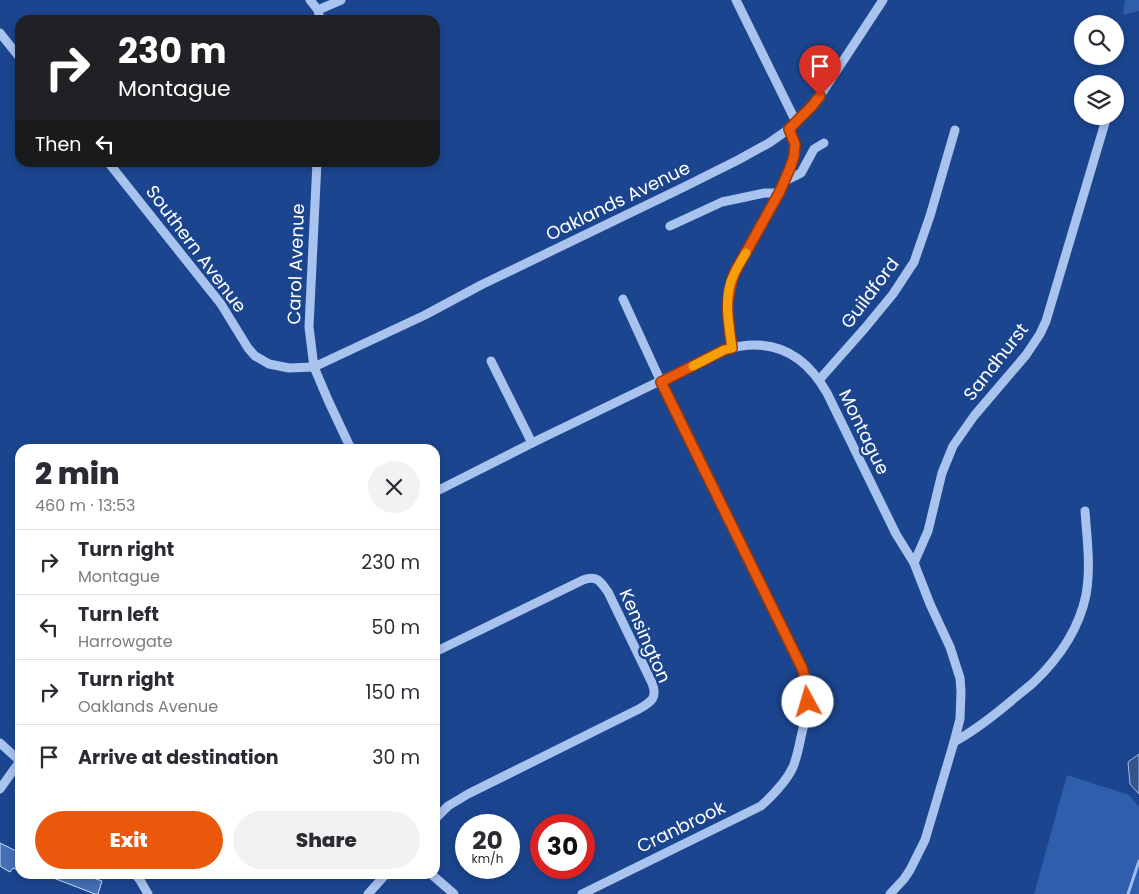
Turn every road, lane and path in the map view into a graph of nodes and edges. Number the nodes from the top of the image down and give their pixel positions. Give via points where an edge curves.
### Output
1 (310, 0) edge
2 (340, 0) edge
3 (736, 0) edge
4 (883, 0) edge
5 (318, 10) junction
6 (319, 15) edge
7 (0, 33) edge
8 (15, 52) edge
9 (796, 122) junction
10 (1104, 125) edge
11 (789, 129) junction
12 (955, 130) dead end
13 (824, 142) dead end
14 (112, 167) edge
15 (317, 167) edge
16 (785, 181) junction
17 (779, 193) junction
18 (670, 226) dead end
19 (623, 299) dead end
20 (732, 348) junction
21 (491, 361) dead end
22 (314, 367) junction
23 (819, 380) junction
24 (661, 382) junction
25 (532, 443) junction
26 (349, 444) edge
27 (440, 489) edge
28 (1085, 511) dead end
29 (914, 563) junction
30 (440, 650) edge
31 (954, 742) junction
32 (0, 743) edge
33 (15, 756) edge
34 (15, 768) edge
35 (0, 789) edge
36 (440, 814) edge
37 (139, 879) edge
38 (382, 879) edge
39 (437, 879) edge
40 (148, 894) edge
41 (368, 894) edge
42 (454, 894) edge
43 (582, 894) edge
44 (890, 894) edge

1 - 5 street
2 - 5 street
3 - 9 street
4 - 9 street, Oaklands Avenue via 820,96
5 - 6 street
7 - 8 street
9 - 11 street, Oaklands Avenue
10 - 29 street, Sandhurst via 1046,321 1026,355 953,446 942,473 928,531
11 - 16 street via 795,150
11 - 22 street, Oaklands Avenue via 769,143 684,187
12 - 23 street, Guildford via 914,262 865,328
13 - 16 street via 814,149 801,173
14 - 22 street, Southern Avenue via 221,304 255,356 269,364 289,368
15 - 22 street, Carol Avenue via 309,327
16 - 17 street
17 - 18 street via 722,202
17 - 20 street via 731,282 728,316
19 - 24 street, Cranbrook
20 - 23 street, Montague via 763,345 782,350 808,367
20 - 24 street, Montague
21 - 25 street
22 - 26 street, Carol Avenue
23 - 29 street, Montague via 896,534
24 - 25 street, Montague
24 - 43 street, Cranbrook via 794,650 808,693 806,717 792,768 772,795 757,808
25 - 27 street, Montague
28 - 31 street via 1087,584 1072,634 1057,657 1033,683
29 - 31 street, Montague via 960,678 960,719
30 - 36 street, Kensington via 583,580 598,579 608,592 654,692 649,704 639,710 468,794
31 - 44 street, Montague via 922,846 910,870
32 - 33 street
34 - 35 street
37 - 40 street
38 - 41 street
39 - 42 street

